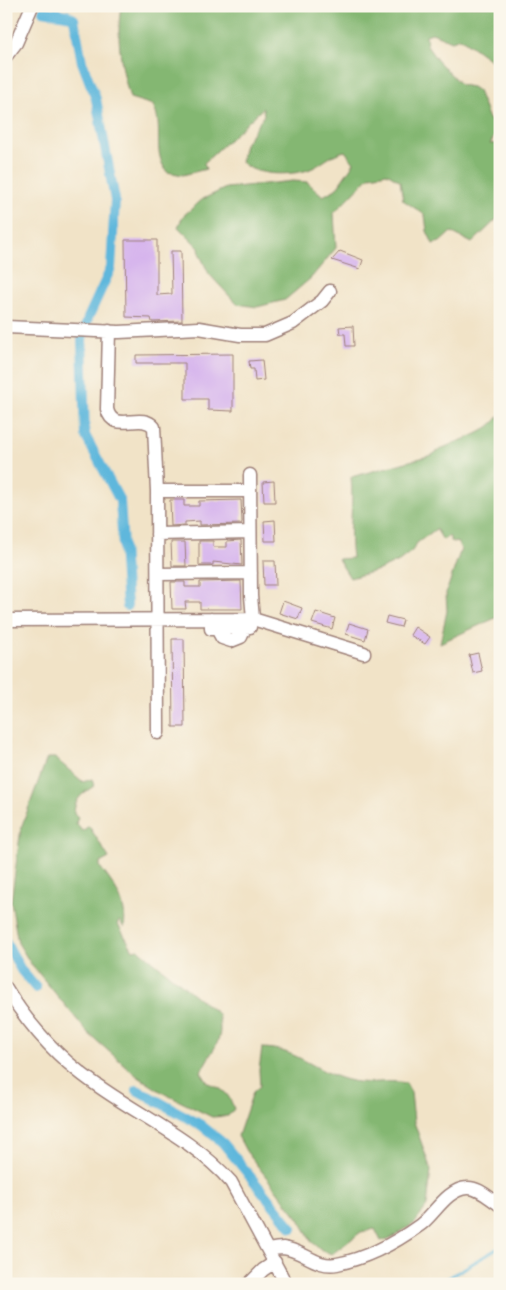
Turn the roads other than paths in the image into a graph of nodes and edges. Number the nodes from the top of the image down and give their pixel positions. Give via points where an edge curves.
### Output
1 (32, 6) edge
2 (6, 56) edge
3 (330, 291) dead end
4 (6, 327) edge
5 (109, 331) junction
6 (250, 475) dead end
7 (250, 490) junction
8 (157, 491) junction
9 (250, 532) junction
10 (157, 534) junction
11 (251, 573) junction
12 (158, 574) junction
13 (158, 619) junction
14 (6, 620) edge
15 (250, 622) junction
16 (214, 624) junction
17 (364, 653) dead end
18 (158, 733) dead end
19 (6, 988) edge
20 (500, 1205) edge
21 (268, 1250) junction
22 (275, 1262) junction
23 (248, 1284) edge
24 (286, 1284) edge

1 - 2 street via 16,43
3 - 5 street via 293,323 265,335 198,328
4 - 5 street
5 - 8 street via 108,417 114,421 145,422 154,426
6 - 7 street
7 - 8 street
7 - 9 street
8 - 10 street
9 - 10 street
9 - 11 street
10 - 12 street
11 - 12 street
11 - 15 street
12 - 13 street
13 - 14 street
13 - 16 street
13 - 18 street
15 - 16 street
15 - 16 street via 240,637 231,641 222,638
15 - 17 street
19 - 21 street via 30,1022 77,1071 198,1150 221,1170 231,1182
20 - 21 street via 478,1190 459,1190 422,1224 396,1242 338,1264 316,1262 284,1248
21 - 22 street
22 - 23 street
22 - 24 street

